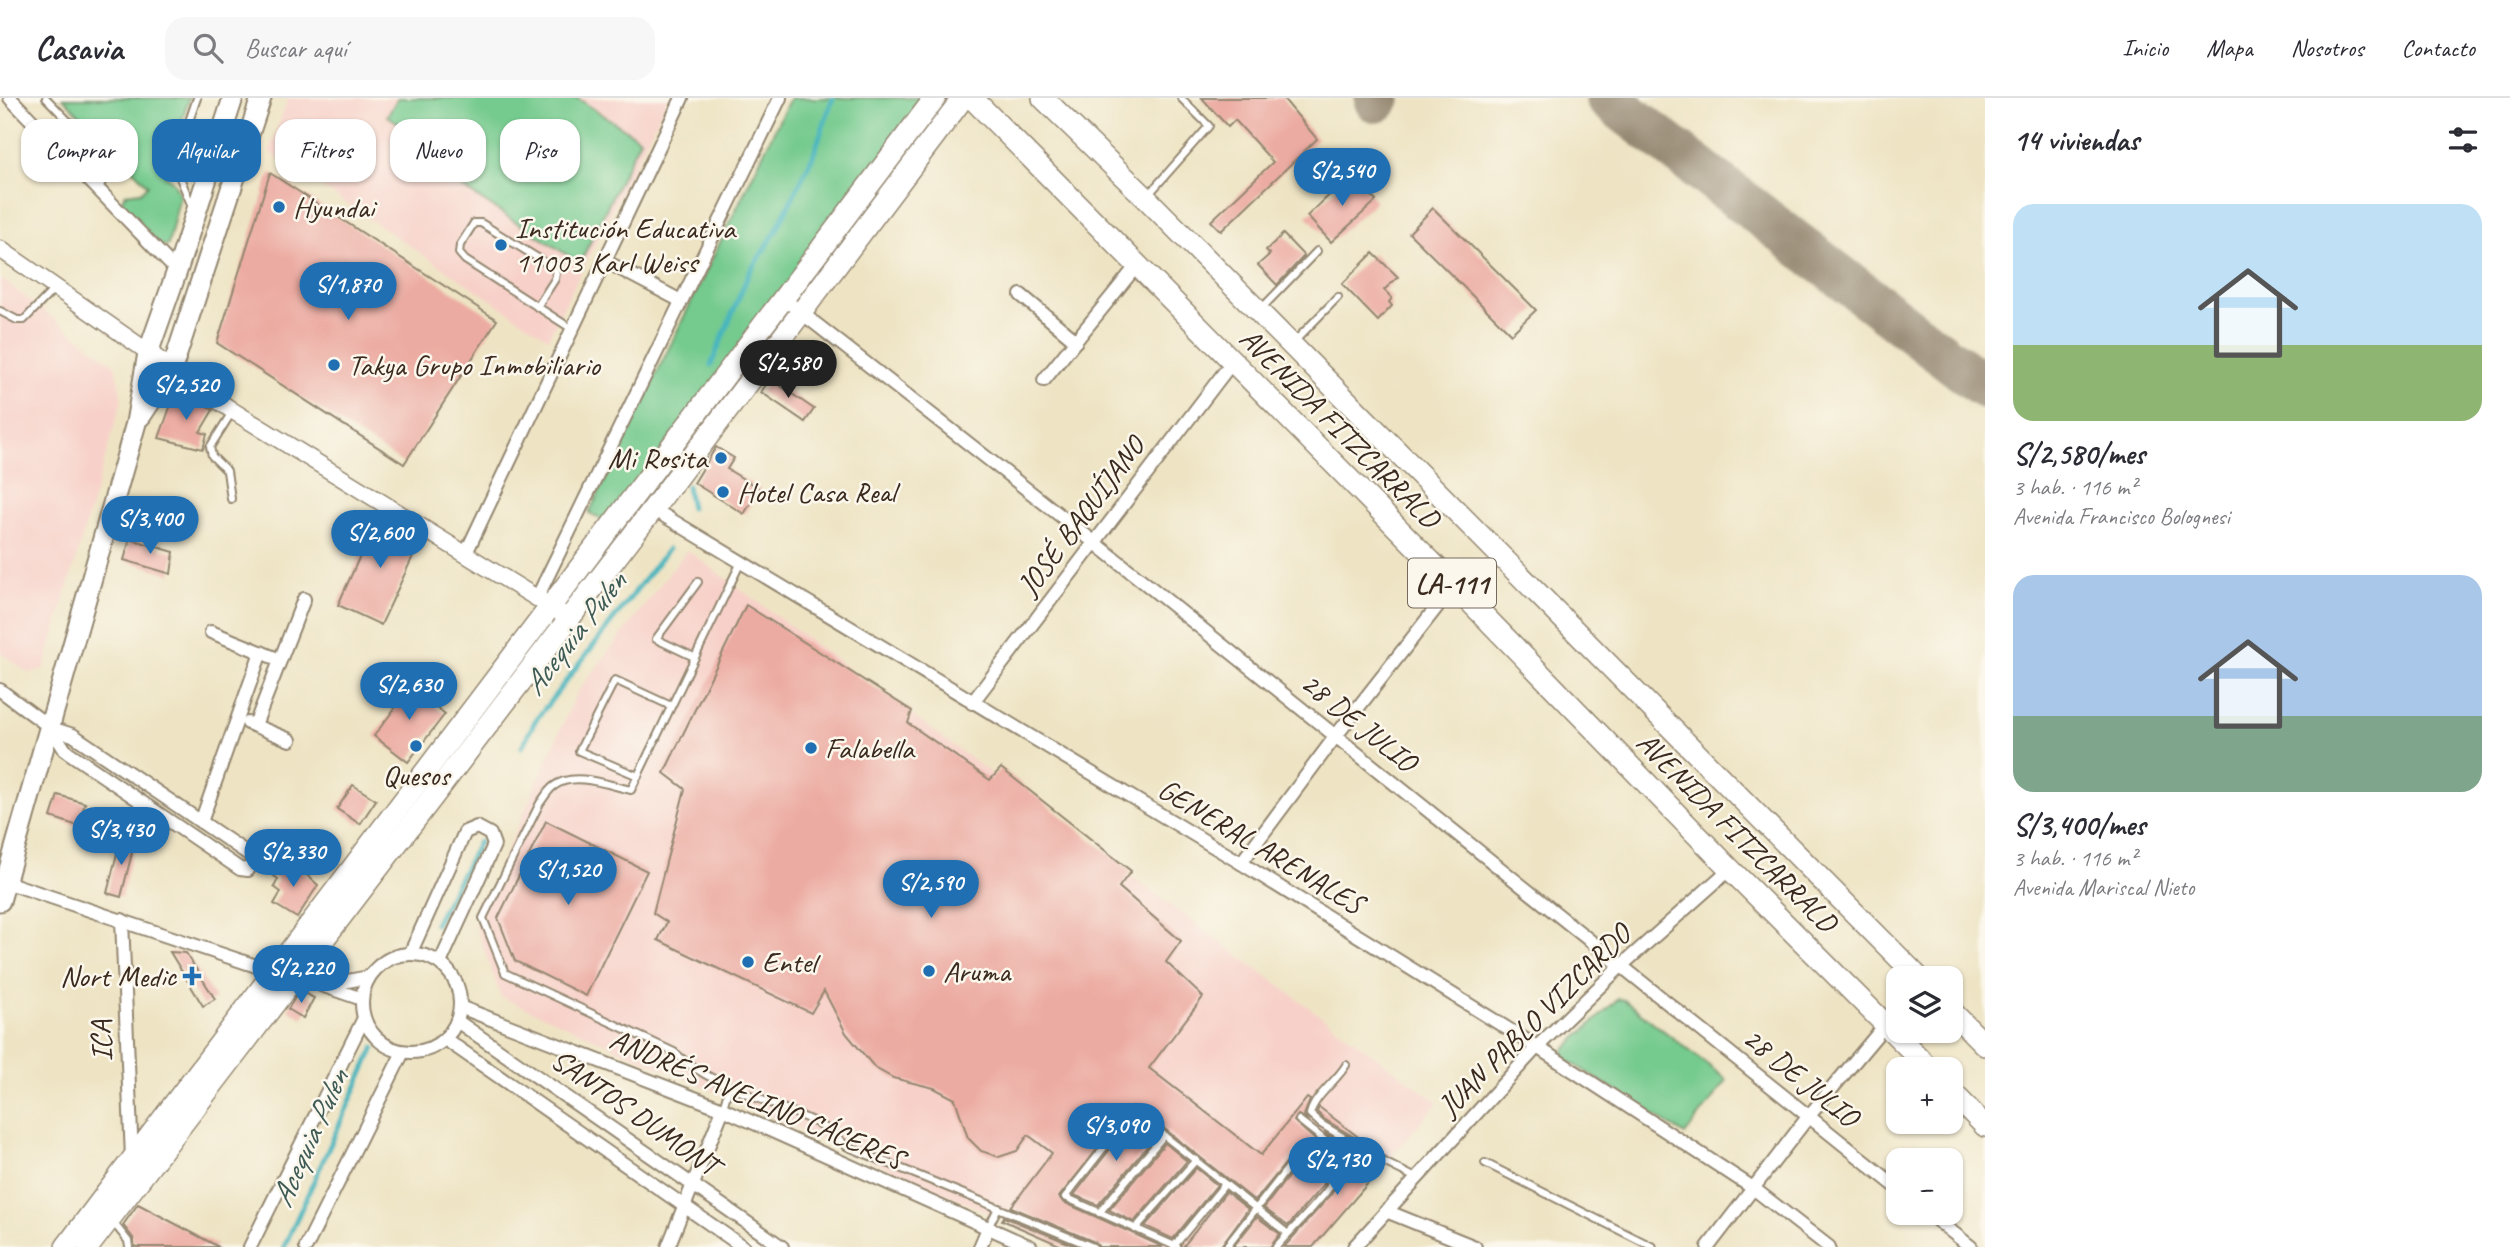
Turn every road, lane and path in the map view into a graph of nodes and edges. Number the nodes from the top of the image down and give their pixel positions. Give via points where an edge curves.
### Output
1 (10, 98) edge
2 (46, 98) edge
3 (197, 98) edge
4 (233, 98) edge
5 (261, 98) edge
6 (682, 98) edge
7 (780, 98) edge
8 (935, 98) edge
9 (962, 98) edge
10 (972, 98) edge
11 (1043, 98) edge
12 (1181, 98) edge
13 (97, 189) junction
14 (1146, 198) junction
15 (195, 215) junction
16 (0, 249) edge
17 (1317, 251) dead end
18 (605, 261) junction
19 (1138, 264) junction
20 (177, 271) junction
21 (55, 288) junction
22 (1021, 295) dead end
23 (1338, 296) dead end
24 (784, 299) junction
25 (681, 301) junction
26 (537, 306) junction
27 (0, 311) edge
28 (1258, 312) junction
29 (801, 313) junction
30 (572, 329) junction
31 (1076, 341) junction
32 (1292, 345) junction
33 (148, 353) junction
34 (1233, 361) junction
35 (172, 369) junction
36 (1044, 380) dead end
37 (233, 411) junction
38 (136, 423) junction
39 (231, 499) dead end
40 (653, 509) junction
41 (1094, 542) junction
42 (466, 553) junction
43 (741, 562) junction
44 (698, 582) dead end
45 (1454, 585) junction
46 (304, 599) dead end
47 (543, 602) junction
48 (569, 618) junction
49 (211, 632) dead end
50 (261, 652) junction
51 (694, 657) junction
52 (280, 660) junction
53 (0, 690) edge
54 (972, 703) junction
55 (671, 706) junction
56 (237, 719) junction
57 (255, 725) junction
58 (51, 727) junction
59 (1335, 737) junction
60 (290, 740) dead end
61 (638, 776) junction
62 (201, 822) junction
63 (1241, 863) junction
64 (1730, 869) junction
65 (2, 888) edge
66 (122, 920) junction
67 (410, 954) junction
68 (440, 963) junction
69 (1622, 965) junction
70 (1907, 966) edge
71 (284, 974) junction
72 (369, 977) junction
73 (362, 999) junction
74 (459, 1014) junction
75 (364, 1018) junction
76 (1963, 1023) edge
77 (1886, 1024) joint
78 (444, 1039) junction
79 (1905, 1043) edge
80 (1985, 1045) edge
81 (1537, 1047) junction
82 (403, 1052) junction
83 (1918, 1057) edge
84 (1346, 1065) dead end
85 (729, 1087) junction
86 (1963, 1103) edge
87 (723, 1108) junction
88 (1808, 1117) junction
89 (1299, 1120) dead end
90 (1985, 1126) edge
91 (1164, 1135) junction
92 (132, 1160) junction
93 (1196, 1160) junction
94 (1485, 1163) dead end
95 (1416, 1178) junction
96 (1886, 1179) edge
97 (695, 1184) junction
98 (1225, 1184) junction
99 (1329, 1188) junction
100 (1752, 1188) junction
101 (685, 1206) junction
102 (998, 1208) junction
103 (1256, 1208) junction
104 (1386, 1211) junction
105 (1100, 1213) junction
106 (110, 1218) junction
107 (1943, 1225) edge
108 (988, 1228) junction
109 (1135, 1228) junction
110 (1287, 1233) junction
111 (1175, 1246) edge
112 (66, 1247) edge
113 (88, 1247) edge
114 (128, 1247) edge
115 (250, 1247) edge
116 (306, 1247) edge
117 (668, 1247) edge
118 (743, 1247) edge
119 (782, 1247) edge
120 (980, 1247) edge
121 (1031, 1247) edge
122 (1093, 1247) edge
123 (1226, 1247) edge
124 (1276, 1247) edge
125 (1354, 1247) edge
126 (1475, 1247) edge
127 (1653, 1247) edge
128 (1708, 1247) edge
129 (1829, 1247) edge
130 (1971, 1247) edge

1 - 13 street
2 - 13 lane via 106,160 108,170
3 - 15 lane via 176,165
4 - 15 main road
5 - 35 main road
6 - 18 street
7 - 25 street
8 - 24 main road
9 - 29 main road
10 - 19 main road, AVENIDA FITZCARRALD / LA-111
11 - 14 main road, AVENIDA FITZCARRALD / LA-111
12 - 14 lane via 1209,126
13 - 20 street
14 - 28 main road, AVENIDA FITZCARRALD / LA-111
15 - 20 main road
16 - 21 street
17 - 28 lane
18 - 25 street
18 - 30 street
19 - 31 street
19 - 34 main road, AVENIDA FITZCARRALD / LA-111
20 - 33 main road
21 - 27 lane via 24,320
21 - 33 street
22 - 31 street
23 - 32 lane
24 - 29 street, 28 DE JULIO
24 - 47 main road
25 - 47 street
26 - 26 lane via 555,279 554,268 474,223 460,245 462,257
26 - 30 lane
28 - 32 main road, AVENIDA FITZCARRALD / LA-111
29 - 40 main road
29 - 41 street, 28 DE JULIO
30 - 42 street
31 - 36 street
32 - 70 main road, AVENIDA FITZCARRALD / LA-111
33 - 35 street
33 - 38 main road
34 - 41 street, JOSÉ BAQUÍJANO
34 - 45 main road, AVENIDA FITZCARRALD / LA-111
35 - 37 street
35 - 38 main road
37 - 39 lane via 210,447 212,456 227,471
37 - 42 street
38 - 58 main road
40 - 43 street, GENERAL ARENALES
40 - 48 main road
41 - 54 street, JOSÉ BAQUÍJANO
41 - 59 street, 28 DE JULIO
42 - 47 street
43 - 51 lane
43 - 54 street, GENERAL ARENALES
44 - 51 lane via 656,639
45 - 59 street
45 - 64 main road, AVENIDA FITZCARRALD / LA-111
46 - 52 street
47 - 48 street
47 - 71 main road
48 - 71 main road
49 - 50 street
50 - 52 street
50 - 56 street
51 - 55 lane
52 - 57 street
53 - 58 street
54 - 63 street, GENERAL ARENALES
55 - 61 lane
55 - 61 lane via 615,680 579,751
56 - 57 street
56 - 62 street
57 - 60 street
58 - 62 street via 73,735
58 - 62 street via 65,750 240,869 251,867 254,859 250,855
58 - 65 main road
59 - 63 street
59 - 69 street, 28 DE JULIO
61 - 85 lane via 631,790 577,779 552,787 483,918 505,973 674,1052 692,1069
63 - 81 street, GENERAL ARENALES
64 - 69 street, JUAN PABLO VIZCARDO
64 - 77 main road, AVENIDA FITZCARRALD / LA-111
65 - 66 street
66 - 71 street
66 - 92 street, ICA
67 - 68 street
67 - 68 street via 465,832 477,827 491,834 494,845
67 - 72 street via 394,957
68 - 74 street via 456,982
69 - 81 street, JUAN PABLO VIZCARDO
69 - 88 street, 28 DE JULIO
71 - 72 street via 342,982
71 - 73 street
71 - 92 main road
71 - 106 main road
72 - 73 street
73 - 75 street
74 - 78 street
74 - 87 street, ANDRÉS AVELINO CÁCERES
74 - 97 street, SANTOS DUMONT
75 - 82 street via 378,1041
75 - 115 street
76 - 80 main road
77 - 88 street
78 - 82 street via 432,1048
78 - 101 street, SANTOS DUMONT
79 - 83 main road, AVENIDA FITZCARRALD / LA-111
81 - 95 street, JUAN PABLO VIZCARDO
81 - 100 street, GENERAL ARENALES
82 - 116 street
84 - 95 lane via 1312,1105 1310,1114
85 - 87 lane
85 - 102 lane via 828,1129 846,1146
86 - 90 main road
87 - 97 street
87 - 108 street, ANDRÉS AVELINO CÁCERES
88 - 96 street, 28 DE JULIO
88 - 100 street
89 - 99 lane via 1337,1152 1341,1161 1340,1172
91 - 93 lane
91 - 105 lane
91 - 105 lane via 1133,1111 1065,1197
92 - 112 main road
93 - 98 lane
93 - 109 lane
94 - 127 lane
95 - 104 street, JUAN PABLO VIZCARDO
97 - 101 street
97 - 119 street, SANTOS DUMONT
98 - 103 lane
98 - 111 lane
99 - 103 lane via 1331,1178 1303,1154 1294,1158
99 - 110 lane
100 - 128 street
100 - 129 street, GENERAL ARENALES
101 - 117 street
101 - 118 street, SANTOS DUMONT
102 - 108 lane
102 - 122 lane
103 - 110 lane
103 - 123 lane
104 - 125 street, JUAN PABLO VIZCARDO
104 - 126 street
105 - 109 lane
106 - 113 main road
106 - 114 lane
107 - 130 street
108 - 120 street
108 - 121 street, ANDRÉS AVELINO CÁCERES
109 - 111 lane
110 - 124 lane

